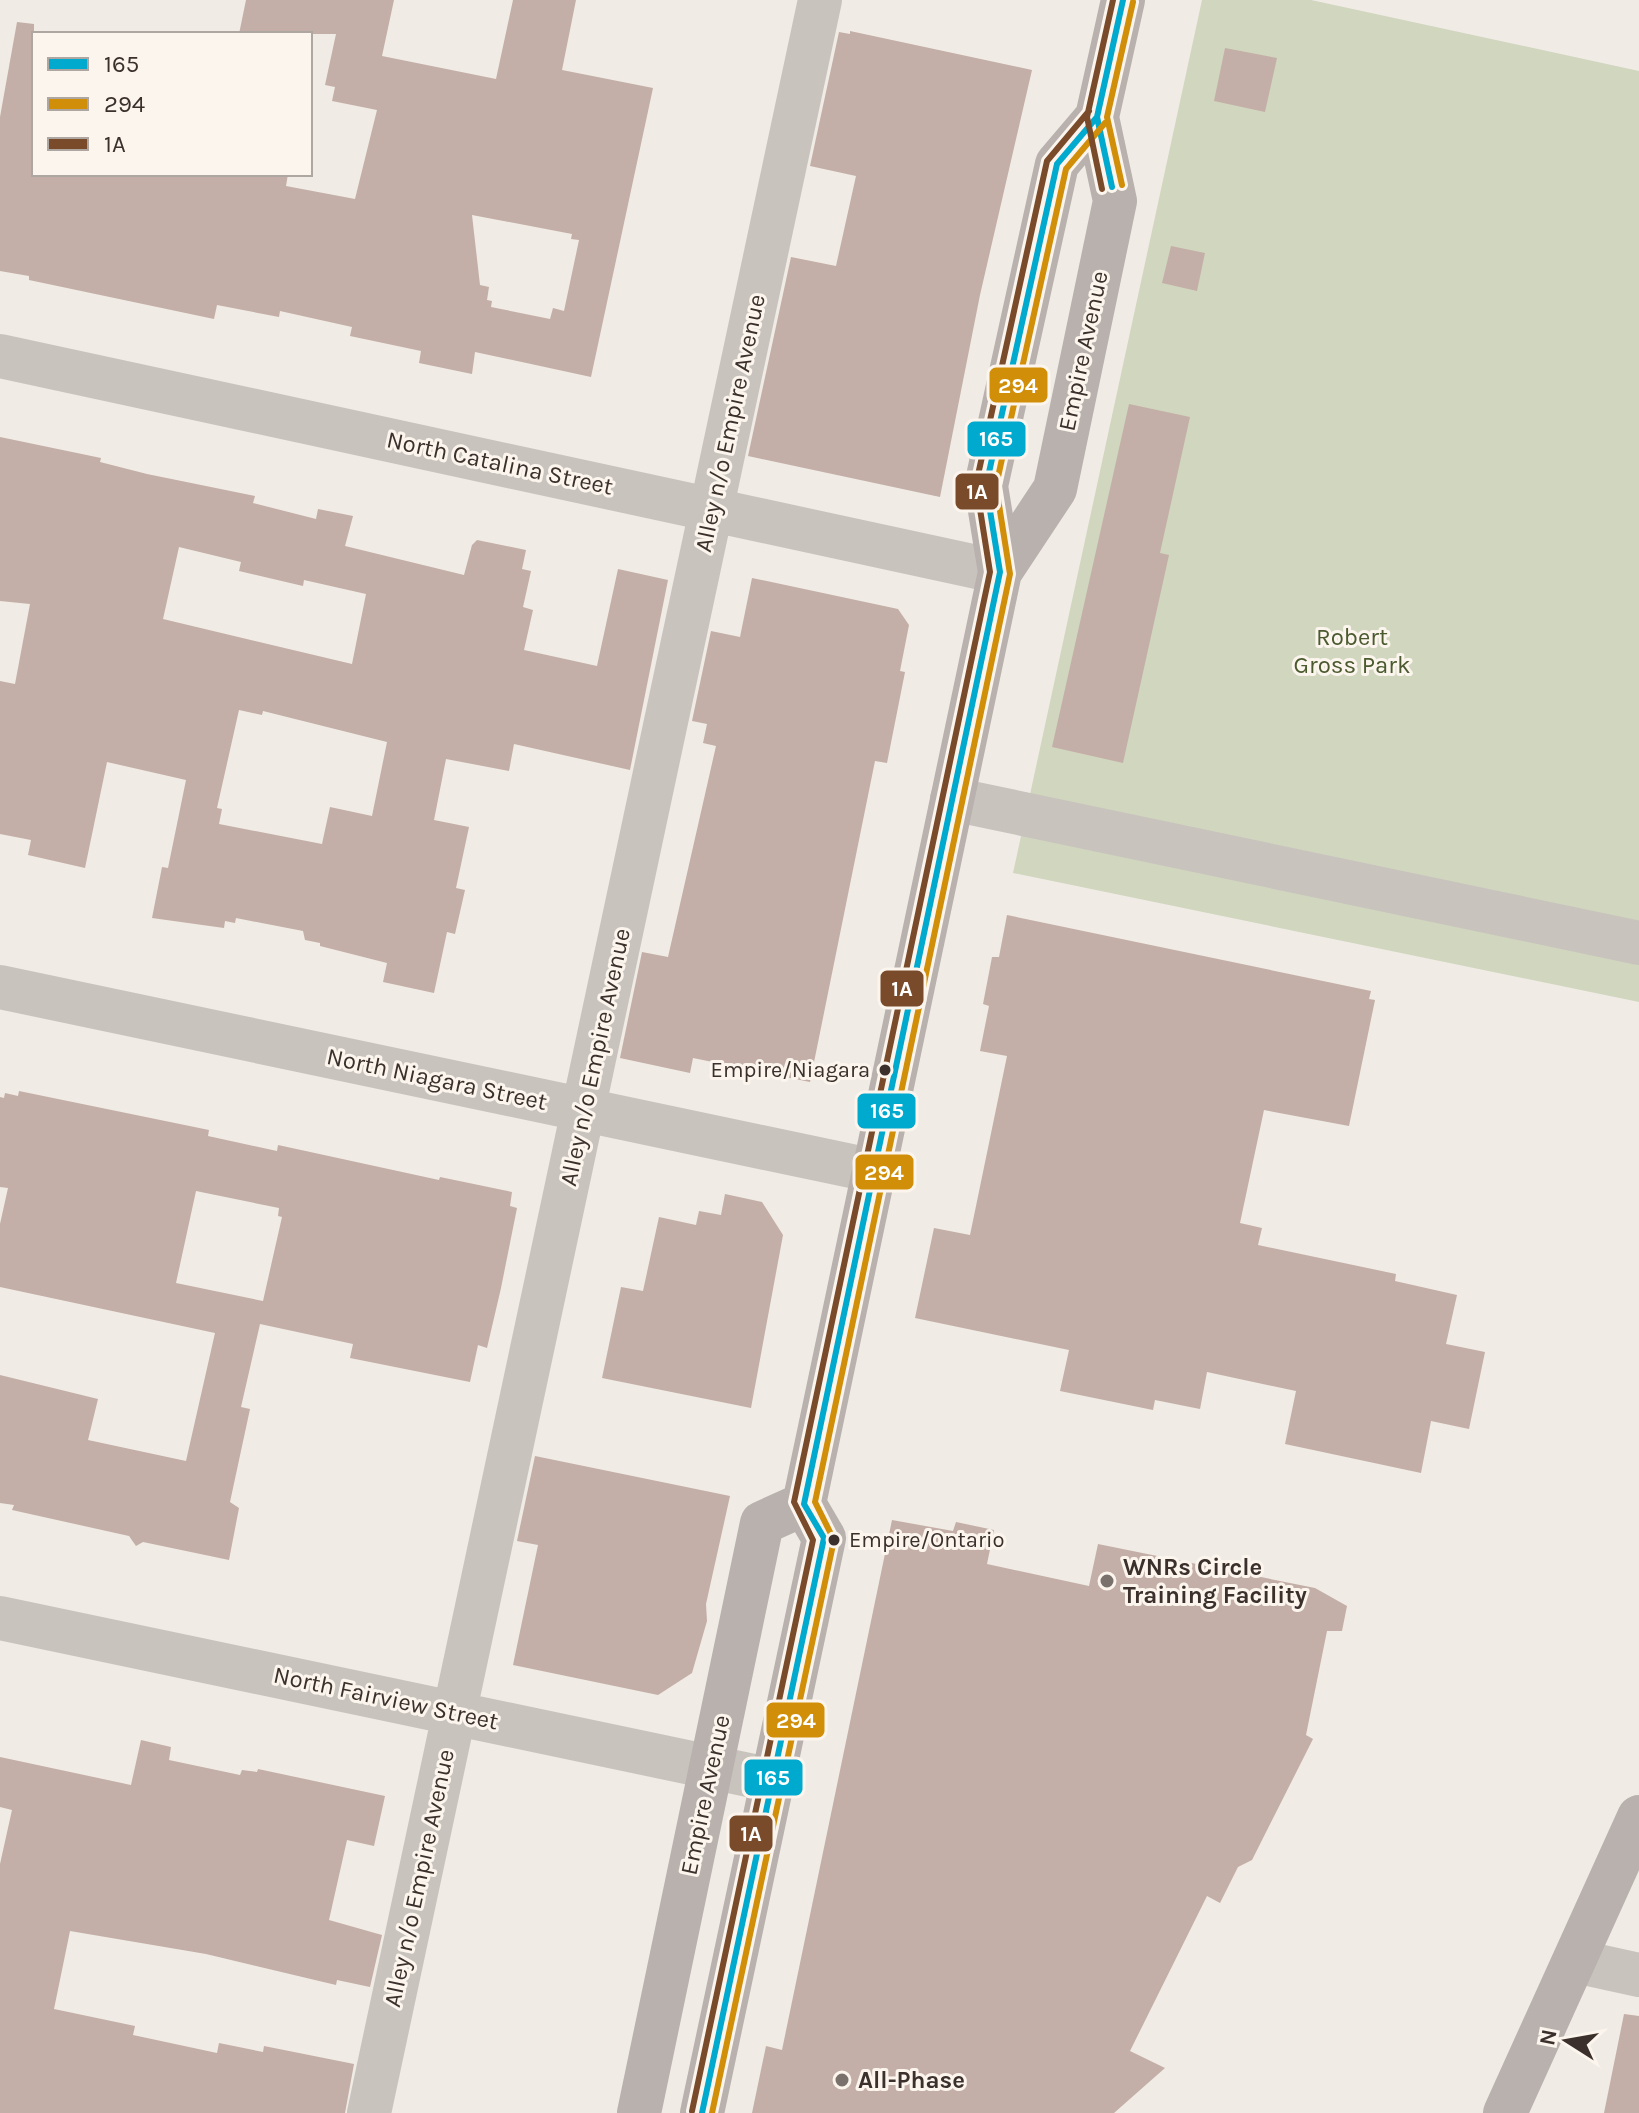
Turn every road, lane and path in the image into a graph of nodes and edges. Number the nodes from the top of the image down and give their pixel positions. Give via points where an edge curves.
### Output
1 (820, 0) edge
2 (1123, 0) edge
3 (1097, 117) junction
4 (0, 356) edge
5 (712, 508) junction
6 (1000, 572) junction
7 (952, 799) junction
8 (1639, 943) edge
9 (0, 987) edge
10 (584, 1110) junction
11 (875, 1171) junction
12 (804, 1504) junction
13 (0, 1618) edge
14 (454, 1713) junction
15 (711, 1768) junction
16 (772, 1780) junction
17 (1639, 1817) edge
18 (1575, 1961) junction
19 (1639, 1975) edge
20 (369, 2113) edge
21 (639, 2113) edge
22 (702, 2113) edge
23 (1505, 2113) edge

1 - 5 street, Alley n/o Empire Avenue
2 - 3 main road, Empire Avenue
3 - 6 main road, Empire Avenue via 1057,164 986,486
3 - 6 main road, Empire Avenue via 1115,201 1055,489
4 - 5 street, North Catalina Street
5 - 6 street, North Catalina Street
5 - 10 street, Alley n/o Empire Avenue
6 - 7 main road, Empire Avenue
7 - 8 street
7 - 11 main road, Empire Avenue
9 - 10 street, North Niagara Street
10 - 11 street, North Niagara Street
10 - 14 street, Alley n/o Empire Avenue
11 - 12 main road, Empire Avenue
12 - 15 main road, Empire Avenue via 762,1523
12 - 16 main road via 824,1538
13 - 14 street, North Fairview Street
14 - 15 street, North Fairview Street
14 - 20 street, Alley n/o Empire Avenue
15 - 16 street, North Fairview Street
15 - 21 main road, Empire Avenue
16 - 22 main road
17 - 18 main road
18 - 19 street
18 - 23 main road

